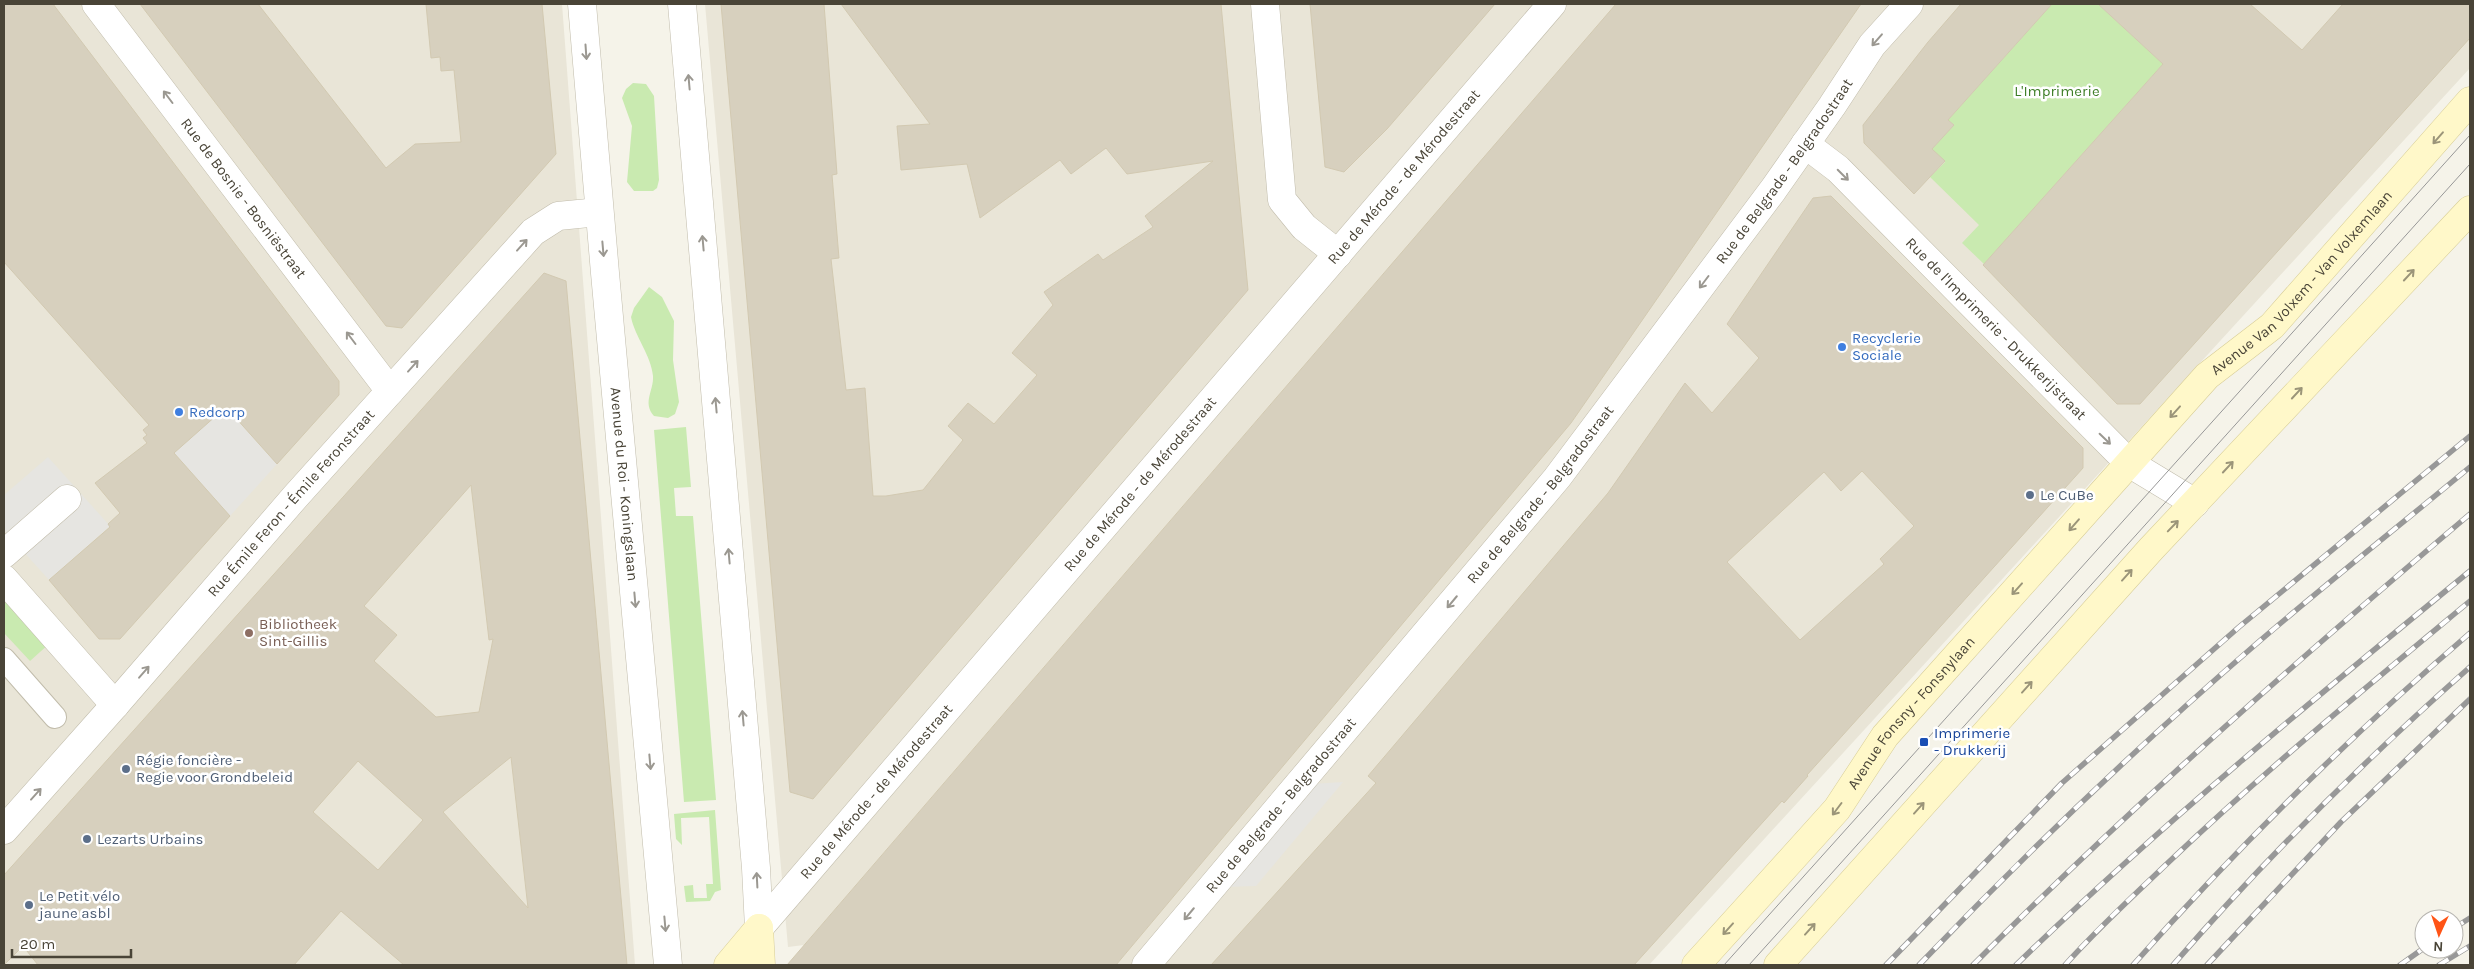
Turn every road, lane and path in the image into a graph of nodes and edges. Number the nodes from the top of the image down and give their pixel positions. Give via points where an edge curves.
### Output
1 (96, 4) edge
2 (582, 4) edge
3 (682, 4) edge
4 (1265, 4) edge
5 (1552, 4) edge
6 (1909, 4) edge
7 (2470, 102) edge
8 (1805, 144) junction
9 (2470, 210) edge
10 (599, 212) junction
11 (1338, 254) junction
12 (390, 392) junction
13 (2129, 463) junction
14 (67, 500) dead end
15 (2195, 503) junction
16 (4, 554) edge
17 (4, 580) edge
18 (4, 659) edge
19 (115, 705) junction
20 (55, 718) dead end
21 (4, 830) edge
22 (759, 928) junction
23 (668, 965) edge
24 (728, 965) edge
25 (761, 965) edge
26 (1146, 965) edge
27 (1696, 965) edge
28 (1778, 965) edge

12 -> 1 street, Rue de Bosnie - Bosniëstraat
2 -> 10 street, Avenue du Roi - Koningslaan
22 -> 3 street
4 - 11 street via 1282,200 1304,228
5 - 11 street, Rue de Mérode - de Mérodestraat
6 -> 8 street, Rue de Belgrade - Belgradostraat via 1872,45
7 -> 13 main road, Avenue Van Volxem - Van Volxemlaan via 2272,326 2207,376
8 -> 13 street, Rue de l'Imprimerie - Drukkerijstraat via 1838,169
8 -> 26 street, Rue de Belgrade - Belgradostraat via 1557,478
15 -> 9 main road
12 -> 10 street, Rue Émile Feron - Émile Feronstraat via 533,232 558,216
10 -> 23 street, Avenue du Roi - Koningslaan
11 - 22 street, Rue de Mérode - de Mérodestraat
19 -> 12 street, Rue Émile Feron - Émile Feronstraat via 294,497
13 - 15 street, Rue de l'Imprimerie - Drukkerijstraat
13 -> 27 main road, Avenue Fonsny - Fonsnylaan via 1885,736 1837,810
14 - 16 street
28 -> 15 main road
17 - 19 street
18 - 20 street
21 -> 19 street, Rue Émile Feron - Émile Feronstraat
22 - 24 main road, Rue de Mérode - de Mérodestraat
22 - 25 main road

